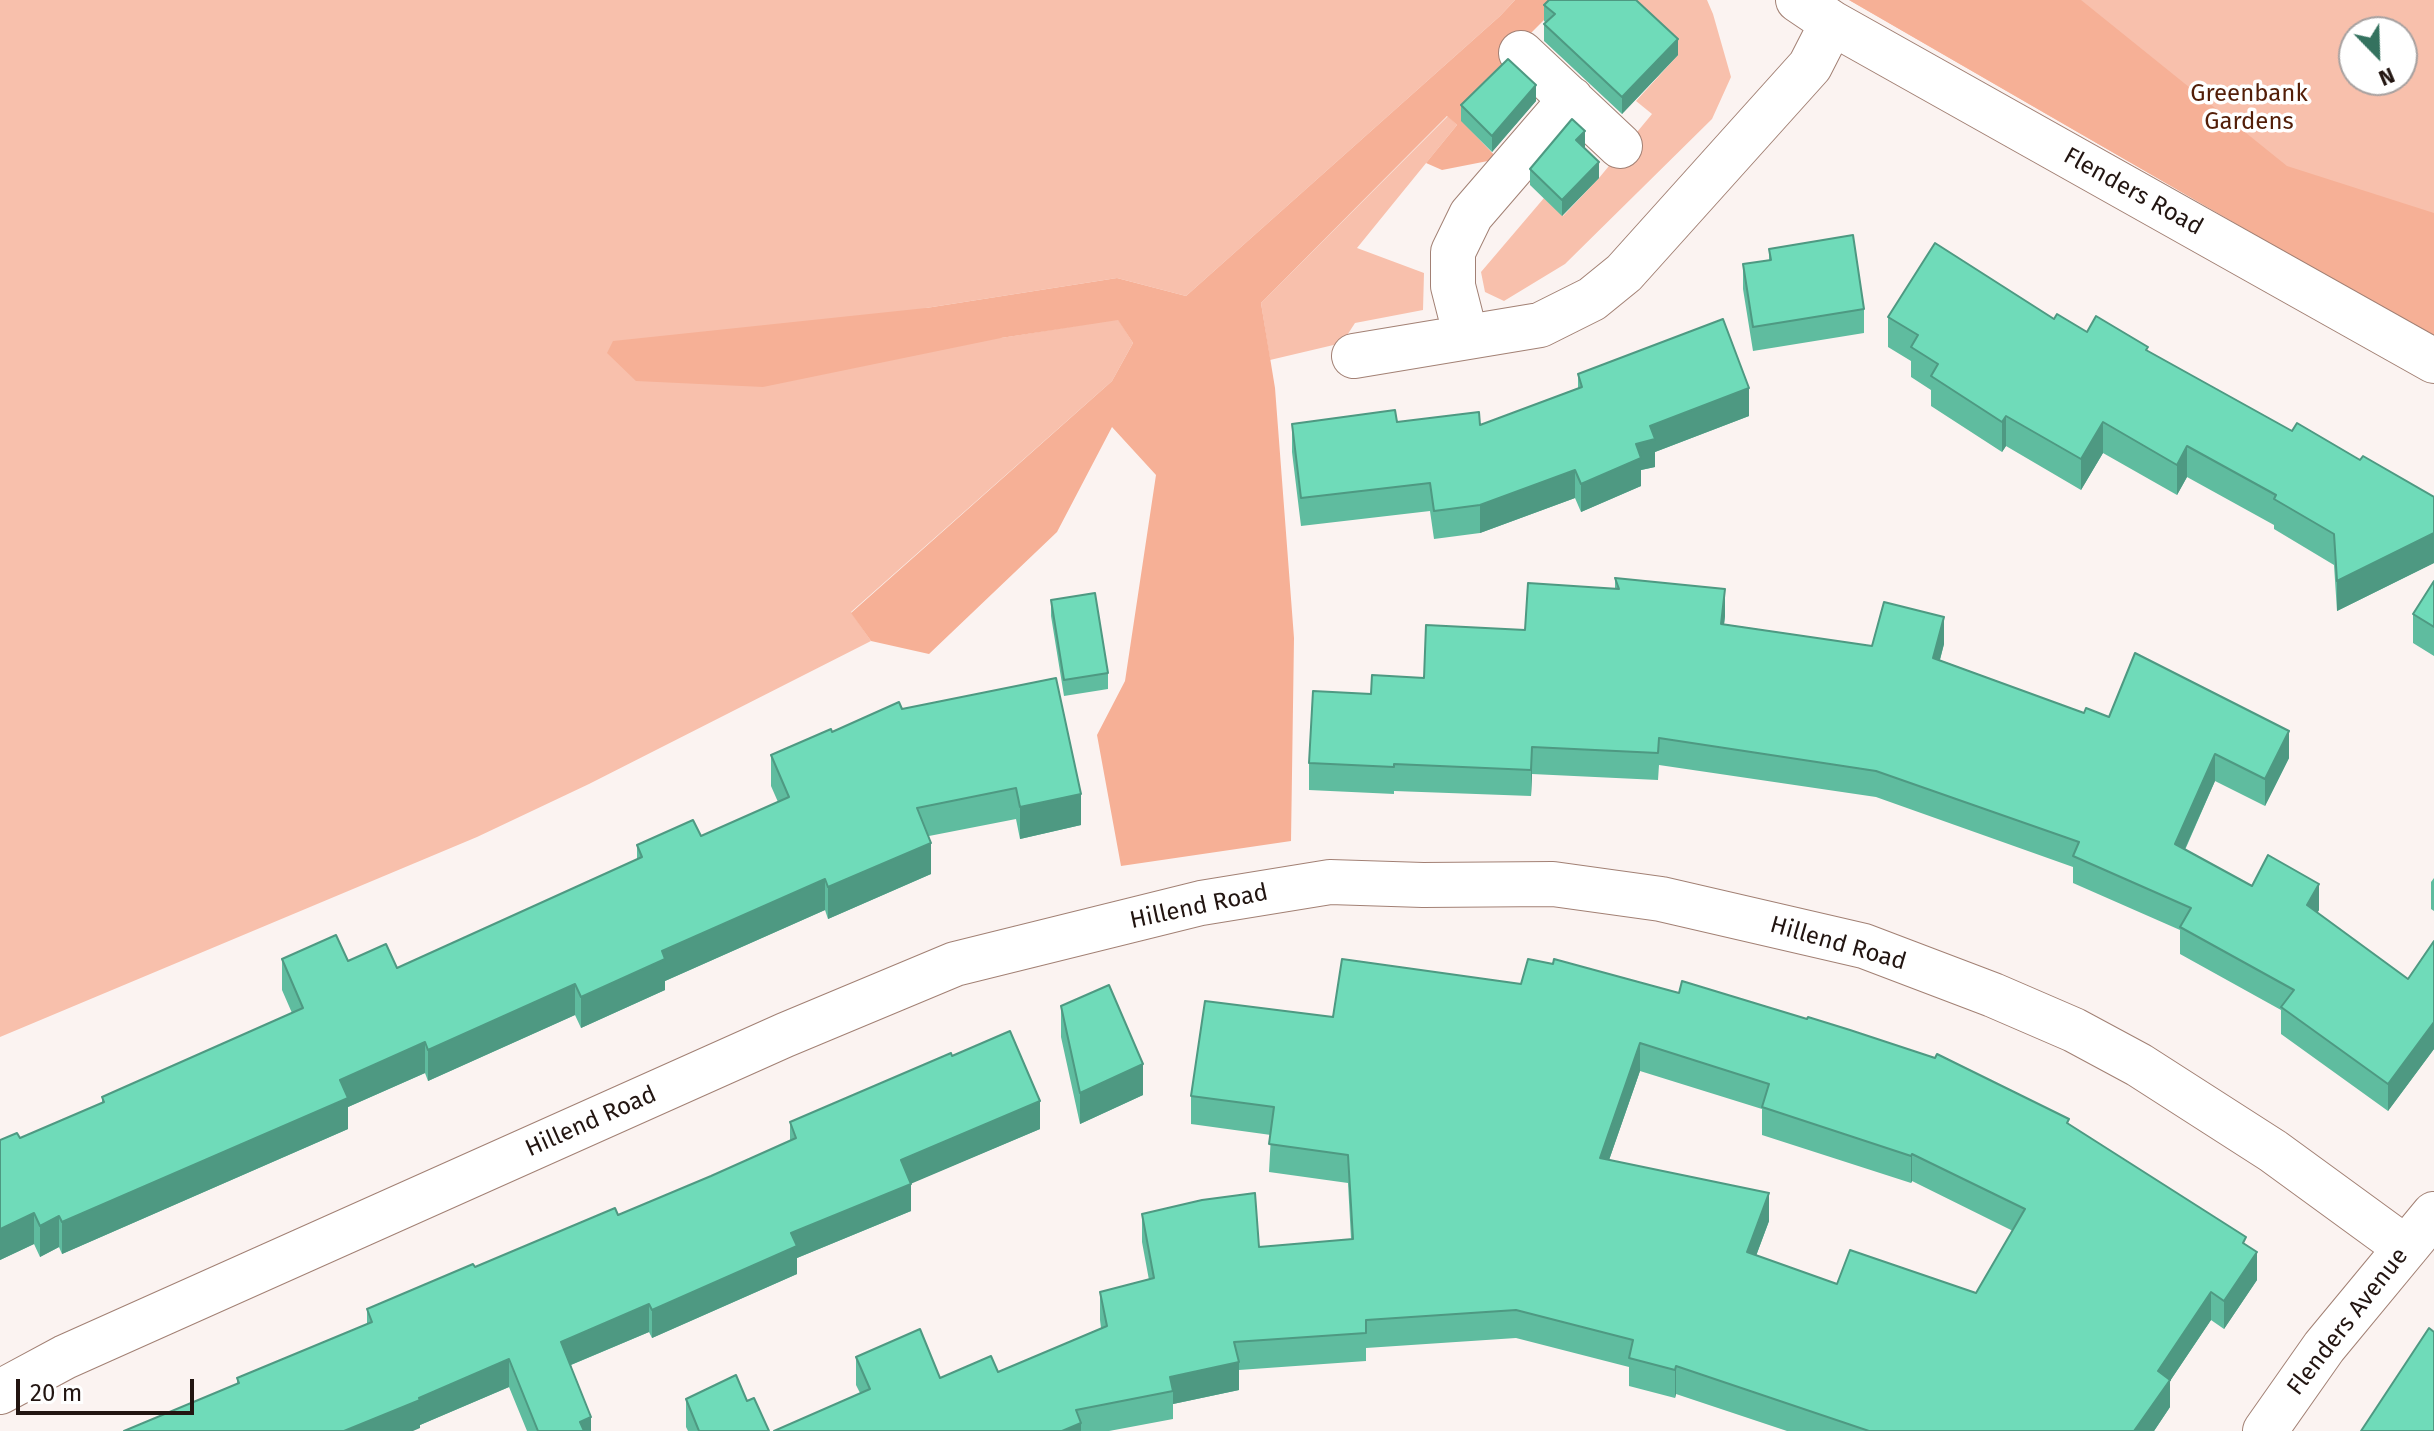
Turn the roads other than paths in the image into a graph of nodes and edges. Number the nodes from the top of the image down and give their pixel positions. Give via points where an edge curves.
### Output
1 (1815, 11) edge
2 (1521, 53) dead end
3 (1571, 99) junction
4 (1620, 146) dead end
5 (1466, 337) junction
6 (1354, 356) dead end
7 (2434, 361) edge
8 (2434, 1214) edge
9 (2406, 1248) junction
10 (0, 1392) edge
11 (2265, 1431) edge

1 - 5 street, Flenders Road via 1810,66 1624,273 1592,299 1540,325
1 - 7 street, Flenders Road
2 - 3 street
3 - 4 street
3 - 5 street via 1471,215 1453,252 1453,286
5 - 6 street, Flenders Road
8 - 9 street, Flenders Avenue
9 - 10 street, Hillend Road via 2273,1151 2139,1065 2074,1030 1864,946 1661,899 1553,884 1330,882 1201,903 955,964 65,1357
9 - 11 street, Flenders Avenue via 2324,1347

